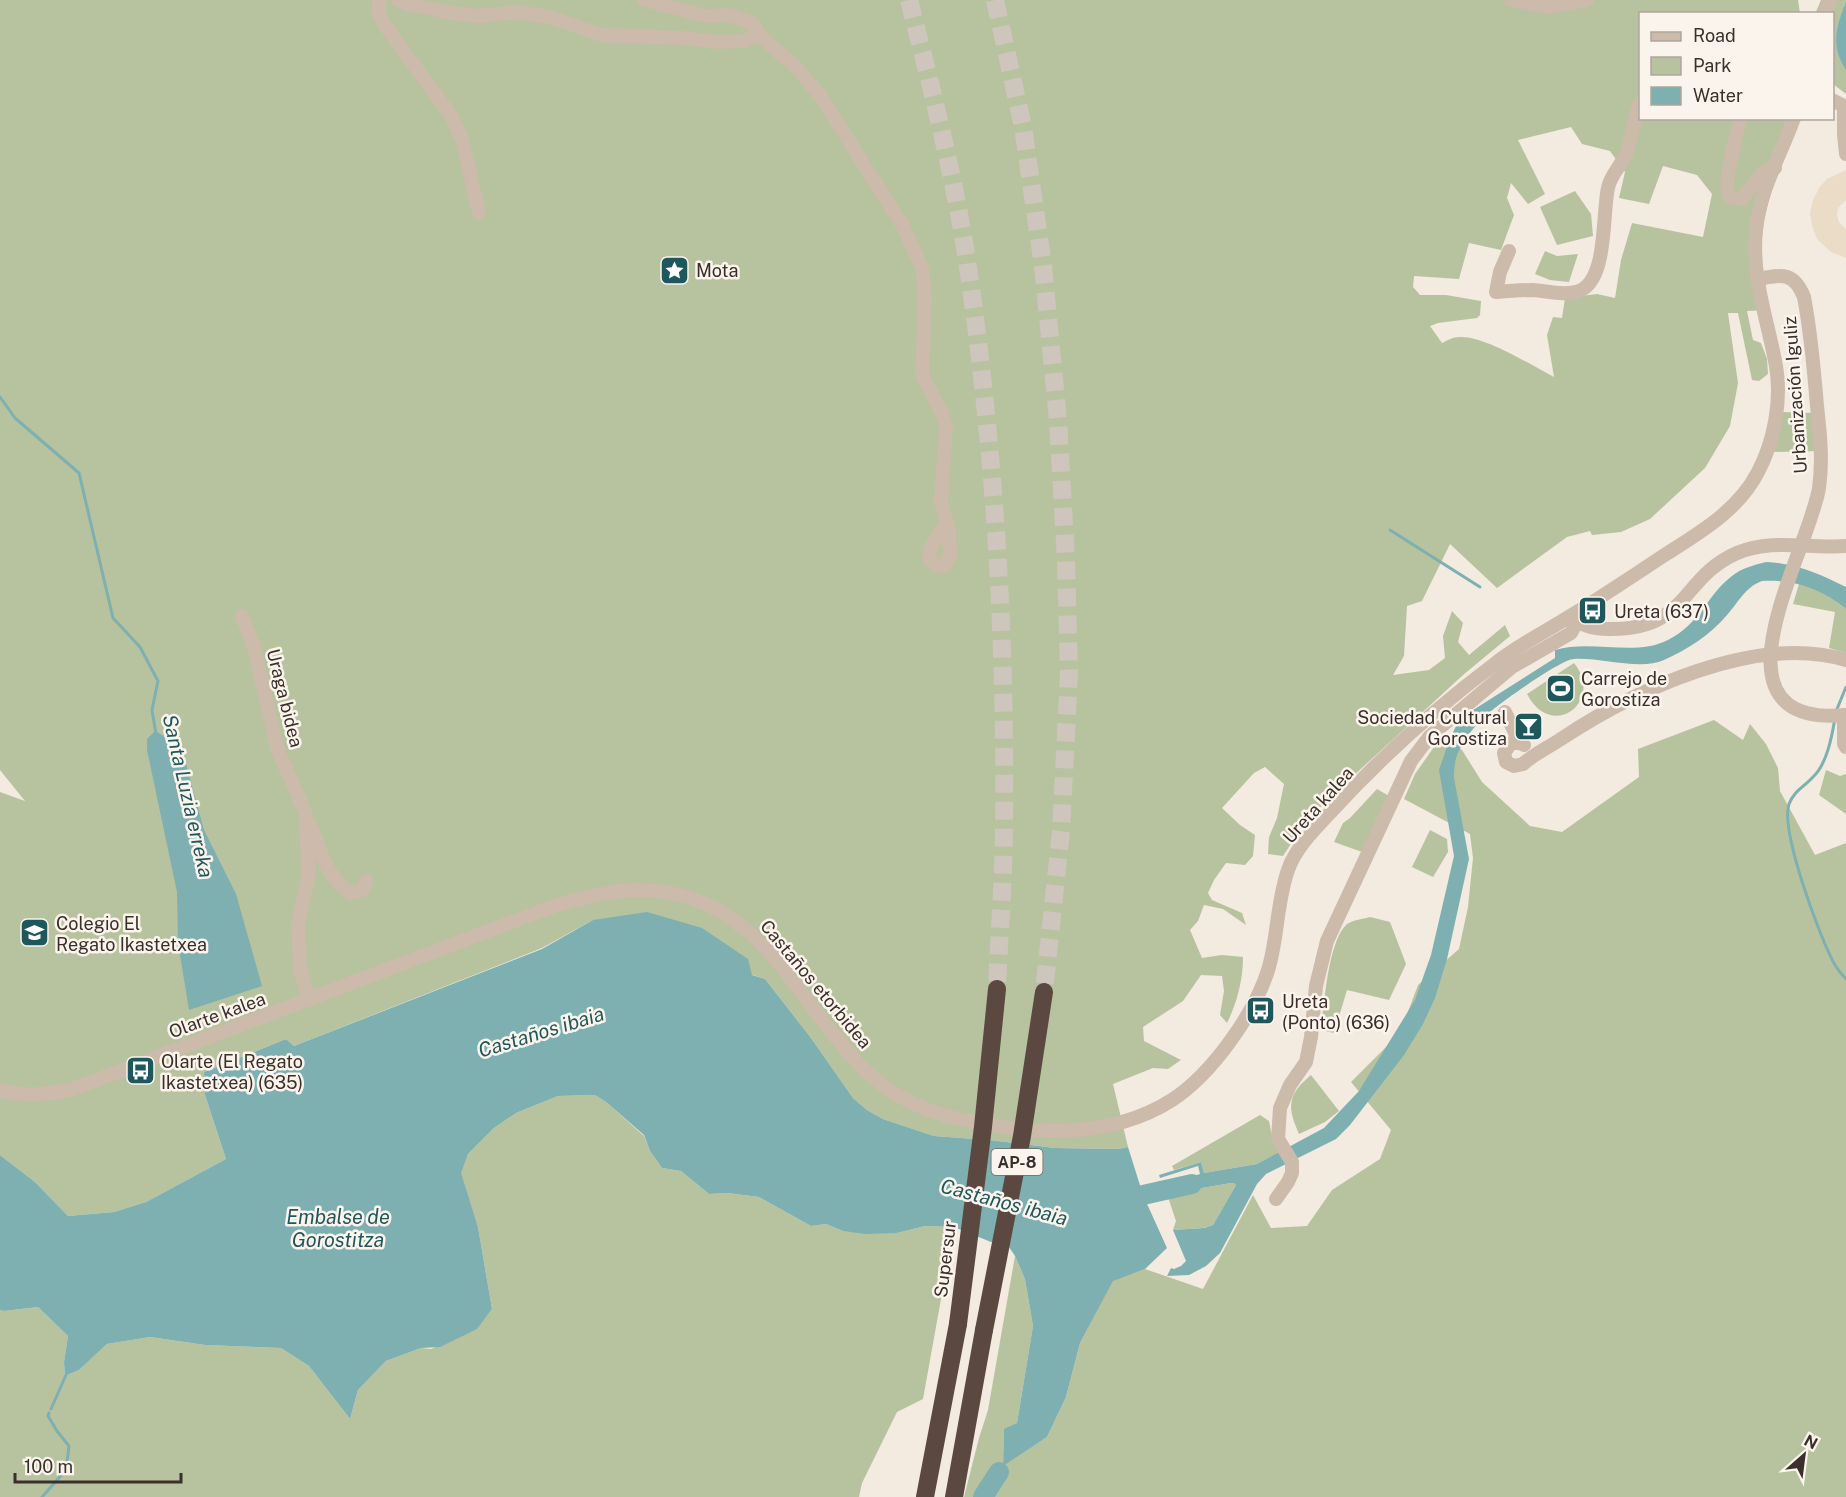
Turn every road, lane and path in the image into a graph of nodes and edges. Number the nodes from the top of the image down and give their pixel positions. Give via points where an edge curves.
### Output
1 (380, 0) edge
2 (398, 0) edge
3 (644, 0) edge
4 (1511, 0) edge
5 (1587, 0) edge
6 (759, 35) junction
7 (1841, 104) edge
8 (1639, 106) edge
9 (1740, 120) edge
10 (1793, 120) edge
11 (1846, 154) edge
12 (1775, 168) junction
13 (479, 213) dead end
14 (1509, 250) dead end
15 (1758, 279) junction
16 (946, 522) dead end
17 (1800, 545) junction
18 (1846, 546) edge
19 (242, 616) dead end
20 (1574, 619) junction
21 (1770, 654) junction
22 (1846, 660) edge
23 (1505, 712) dead end
24 (1845, 715) edge
25 (1520, 743) junction
26 (1846, 747) edge
27 (1526, 761) junction
28 (305, 811) junction
29 (366, 881) dead end
30 (997, 989) tunnel mouth
31 (1044, 992) tunnel mouth
32 (309, 1000) junction
33 (0, 1090) edge
34 (1125, 1122) joint
35 (1276, 1199) dead end
36 (925, 1497) edge
37 (954, 1497) edge

1 - 13 street via 379,16 452,117 462,139
2 - 6 street via 451,13 479,16 516,12 550,17 601,35 718,42 745,41
3 - 6 street via 706,16 729,15 753,23
4 - 5 street via 1547,7
6 - 16 street via 796,67 821,97 903,226 922,268 922,375 946,425 941,502
7 - 11 street
8 - 14 street via 1625,155 1608,186 1603,246 1588,285 1569,293 1496,291
9 - 12 street via 1727,192 1735,200 1742,199 1762,173
10 - 12 street, Ureta kalea
12 - 15 street, Ureta kalea via 1760,204 1756,229
15 - 17 street, Urbanización Iguliz via 1788,276 1802,292 1806,306 1821,467 1818,491
15 - 20 street, Ureta kalea via 1777,372 1777,406 1765,459 1754,480 1715,522
17 - 18 street
17 - 20 street via 1756,546 1737,554 1709,571 1675,610 1642,627 1605,629
17 - 21 street, Urbanización Iguliz
19 - 28 street, Uraga bidea via 254,647 278,751
20 - 34 street, Ureta kalea via 1500,660 1386,757 1329,814 1289,866 1272,958 1248,1014 1201,1076 1170,1101
20 - 35 street, Ureta kalea via 1571,633 1512,668 1430,735 1411,761 1327,941 1316,986 1306,1062 1280,1108 1278,1139 1292,1162 1292,1173
21 - 22 street via 1805,652
21 - 24 street, Urbanización Iguliz via 1777,691 1794,708 1807,714
21 - 27 street via 1701,670 1645,692 1594,717
23 - 25 street
24 - 26 street
25 - 27 street via 1528,752
25 - 27 street via 1508,745 1504,757 1514,766
28 - 29 street via 336,880 351,893 363,890
28 - 32 street, Uraga bidea via 309,873 298,924 300,968
30 - 36 highway, Supersur / AP-8, bridge via 958,1324
31 - 37 highway, AP-8, bridge via 1022,1136
32 - 33 street, Olarte kalea via 70,1090 34,1095
32 - 34 street, Castaños etorbidea via 557,905 603,893 668,893 711,906 757,937 866,1071 914,1103 951,1117 1020,1128 1068,1131

